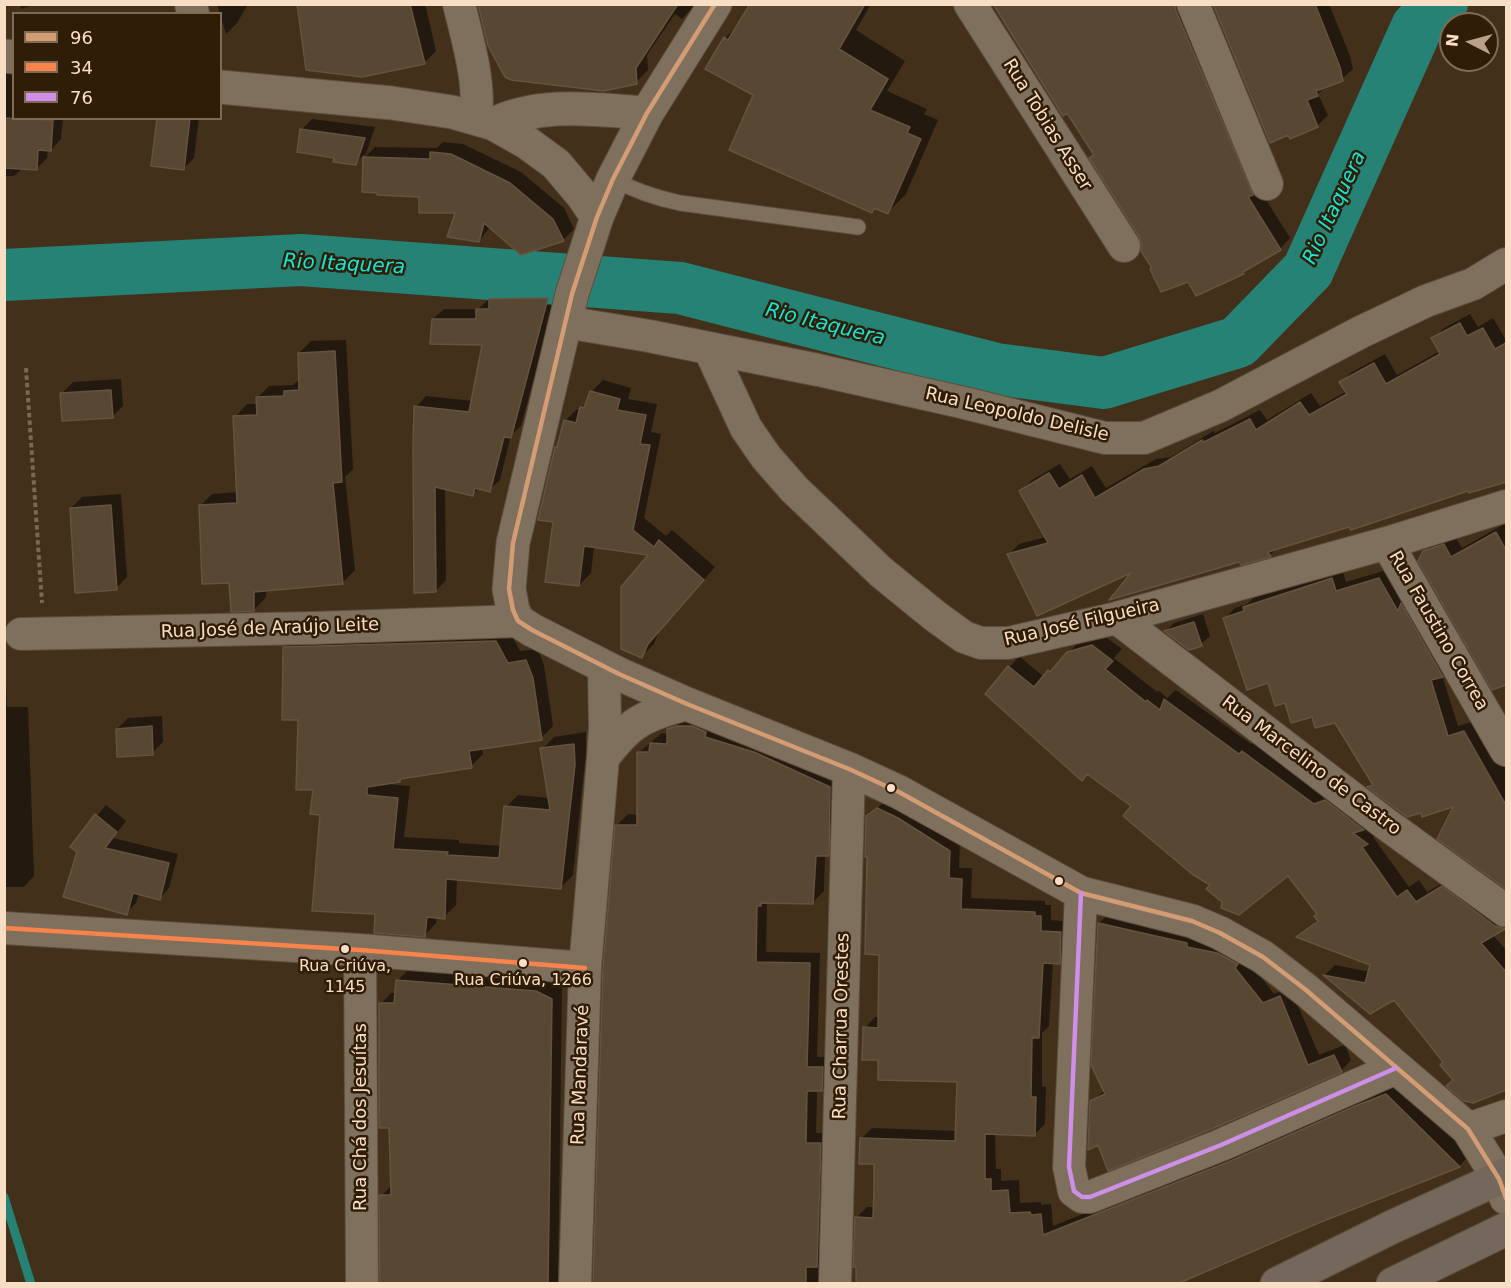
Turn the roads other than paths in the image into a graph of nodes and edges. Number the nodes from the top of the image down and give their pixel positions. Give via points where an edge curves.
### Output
1 (459, 4) edge
2 (715, 4) edge
3 (970, 4) edge
4 (1193, 4) edge
5 (222, 87) edge
6 (647, 113) junction
7 (485, 121) junction
8 (613, 179) junction
9 (1267, 184) dead end
10 (594, 227) junction
11 (858, 227) dead end
12 (1124, 246) dead end
13 (1506, 264) edge
14 (569, 308) junction
15 (709, 348) junction
16 (1506, 506) edge
17 (1387, 543) junction
18 (1117, 618) junction
19 (518, 621) junction
20 (33, 634) road end
21 (604, 667) junction
22 (687, 704) junction
23 (1506, 750) edge
24 (603, 758) junction
25 (849, 769) junction
26 (1081, 893) junction
27 (1506, 911) edge
28 (4, 928) edge
29 (360, 950) junction
30 (585, 968) junction
31 (1396, 1068) junction
32 (1506, 1116) edge
33 (1468, 1129) junction
34 (1504, 1184) edge
35 (1506, 1229) edge
36 (362, 1284) edge
37 (575, 1284) edge
38 (836, 1284) edge
39 (1277, 1284) edge
40 (1393, 1284) edge

1 - 7 street
2 - 6 street
3 - 12 street, Rua Tobias Asser
4 - 9 street
5 - 7 street via 392,103
6 - 7 street via 531,111
6 - 8 street
7 - 10 street via 526,142 556,164 578,189
8 - 10 street
8 - 11 lane via 657,199
10 - 14 street
13 - 15 street, Rua Leopoldo Delisle via 1473,284 1361,332 1220,406 1144,438 1105,438 965,403
14 - 15 street, Rua Leopoldo Delisle
14 - 19 street via 513,543 509,590
15 - 18 street, Rua José Filgueira via 746,428 794,489 881,572 964,637 981,643 1008,643
16 - 17 street, Rua José Filgueira
17 - 18 street, Rua José Filgueira
17 - 23 street, Rua Faustino Correa
18 - 27 street, Rua Marcelino de Castro
19 - 20 street, Rua José de Araújo Leite
19 - 21 street
21 - 22 street
21 - 24 street, Rua Mandaravé
22 - 24 street via 637,722
22 - 25 street
24 - 30 street, Rua Mandaravé
25 - 26 street via 899,792
25 - 38 street, Rua Charrua Orestes
26 - 31 street via 1192,921 1220,933 1263,957
26 - 31 street via 1069,1167 1074,1191 1082,1197 1221,1144
28 - 29 street
29 - 30 street
29 - 36 street, Rua Chá dos Jesuítas
30 - 37 street, Rua Mandaravé
31 - 33 street
32 - 33 street
33 - 34 street
34 - 39 main road via 1392,1227
35 - 40 main road

